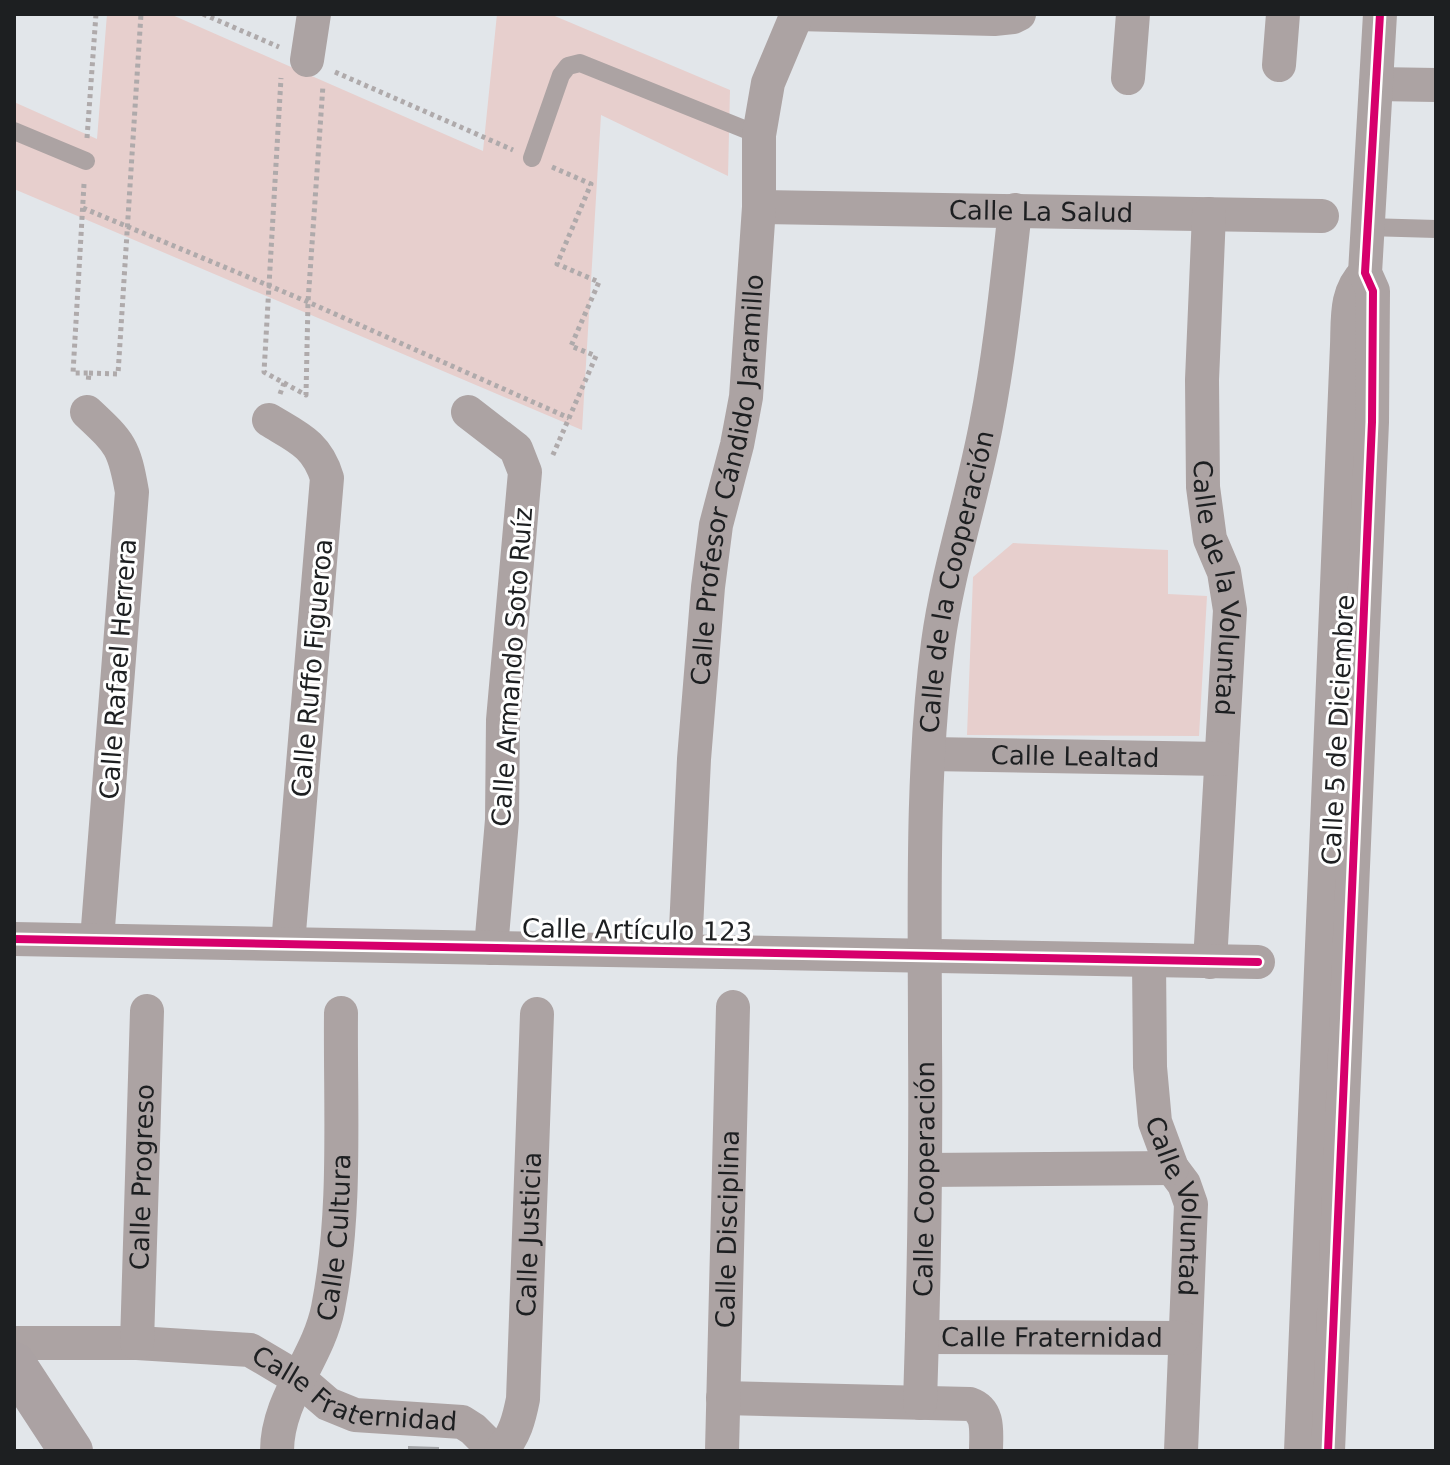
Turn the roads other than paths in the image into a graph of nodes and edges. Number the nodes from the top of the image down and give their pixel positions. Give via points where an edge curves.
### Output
1 (314, 14) edge
2 (797, 14) edge
3 (1019, 14) edge
4 (1133, 14) edge
5 (1283, 14) edge
6 (1380, 14) edge
7 (305, 59) road end
8 (1279, 65) dead end
9 (1128, 78) dead end
10 (1376, 84) junction
11 (1436, 85) edge
12 (14, 131) edge
13 (759, 135) junction
14 (532, 158) road end
15 (86, 161) road end
16 (759, 207) junction
17 (1015, 210) junction
18 (1209, 214) junction
19 (1322, 216) dead end
20 (1367, 227) junction
21 (1436, 229) edge
22 (1365, 273) junction
23 (87, 412) road end
24 (468, 412) dead end
25 (269, 420) road end
26 (929, 754) junction
27 (1221, 759) junction
28 (14, 939) edge
29 (97, 940) junction
30 (288, 944) junction
31 (491, 948) junction
32 (685, 951) junction
33 (925, 954) junction
34 (1149, 961) junction
35 (1210, 962) junction
36 (1258, 962) dead end
37 (733, 1007) dead end
38 (147, 1011) dead end
39 (341, 1013) dead end
40 (537, 1014) dead end
41 (1172, 1168) junction
42 (926, 1170) junction
43 (922, 1337) junction
44 (1183, 1338) junction
45 (14, 1343) edge
46 (137, 1343) junction
47 (14, 1364) edge
48 (299, 1379) junction
49 (723, 1398) junction
50 (920, 1403) junction
51 (71, 1451) edge
52 (277, 1451) edge
53 (495, 1451) edge
54 (501, 1451) edge
55 (722, 1451) edge
56 (986, 1451) edge
57 (1181, 1451) edge
58 (1301, 1451) edge
59 (1328, 1451) edge

1 - 7 street
2 - 3 street via 994,19
2 - 13 street, Calle Profesor Cándido Jaramillo via 768,83
4 - 9 street
5 - 8 street
6 - 10 street, Calle 5 de Diciembre
10 - 11 street
10 - 20 street, Calle 5 de Diciembre
12 - 15 lane
13 - 14 lane via 580,63 561,75
13 - 16 street, Calle Profesor Cándido Jaramillo
16 - 17 street, Calle La Salud
16 - 32 street, Calle Profesor Cándido Jaramillo via 746,397 716,525 708,587
17 - 18 street, Calle La Salud
17 - 26 street, Calle de la Cooperación via 987,423 938,643
18 - 19 street, Calle La Salud
18 - 27 street, Calle de la Voluntad via 1203,487 1210,539 1229,601
20 - 21 lane
20 - 22 street, Calle 5 de Diciembre
22 - 58 street, Calle 5 de Diciembre via 1356,281 1349,304
22 - 59 street, Calle 5 de Diciembre via 1374,310 1372,422
23 - 29 street, Calle Rafael Herrera via 118,441 132,492
24 - 31 street, Calle Armando Soto Ruíz via 516,449 525,472 503,720 502,820
25 - 30 street, Calle Ruffo Figueroa via 308,444 327,478
26 - 27 street, Calle Lealtad
26 - 33 street, Calle de la Cooperación
27 - 35 street, Calle de la Voluntad
28 - 29 street, Calle Artículo 123
29 - 30 street, Calle Artículo 123
30 - 31 street, Calle Artículo 123
31 - 32 street, Calle Artículo 123
32 - 33 street, Calle Artículo 123
33 - 34 street, Calle Artículo 123
33 - 42 street, Calle Cooperación
34 - 35 street, Calle Artículo 123
34 - 41 street, Calle Voluntad via 1152,1099
35 - 36 street, Calle Artículo 123
37 - 49 street, Calle Disciplina
38 - 46 street, Calle Progreso
39 - 48 street, Calle Cultura via 334,1278 319,1342
40 - 54 street, Calle Justicia via 523,1399 511,1440
41 - 42 street
41 - 44 street, Calle Voluntad via 1191,1204
42 - 43 street, Calle Cooperación
43 - 44 street, Calle Fraternidad
43 - 50 street, Calle Cooperación
44 - 57 street, Calle Voluntad
45 - 46 street, Calle Fraternidad
46 - 48 street, Calle Fraternidad via 250,1350
47 - 51 main road
48 - 52 street, Calle Cultura via 283,1413
48 - 53 street, Calle Fraternidad via 328,1404 355,1415 462,1422
49 - 50 street
49 - 55 street, Calle Disciplina
50 - 56 street via 980,1409 986,1419

